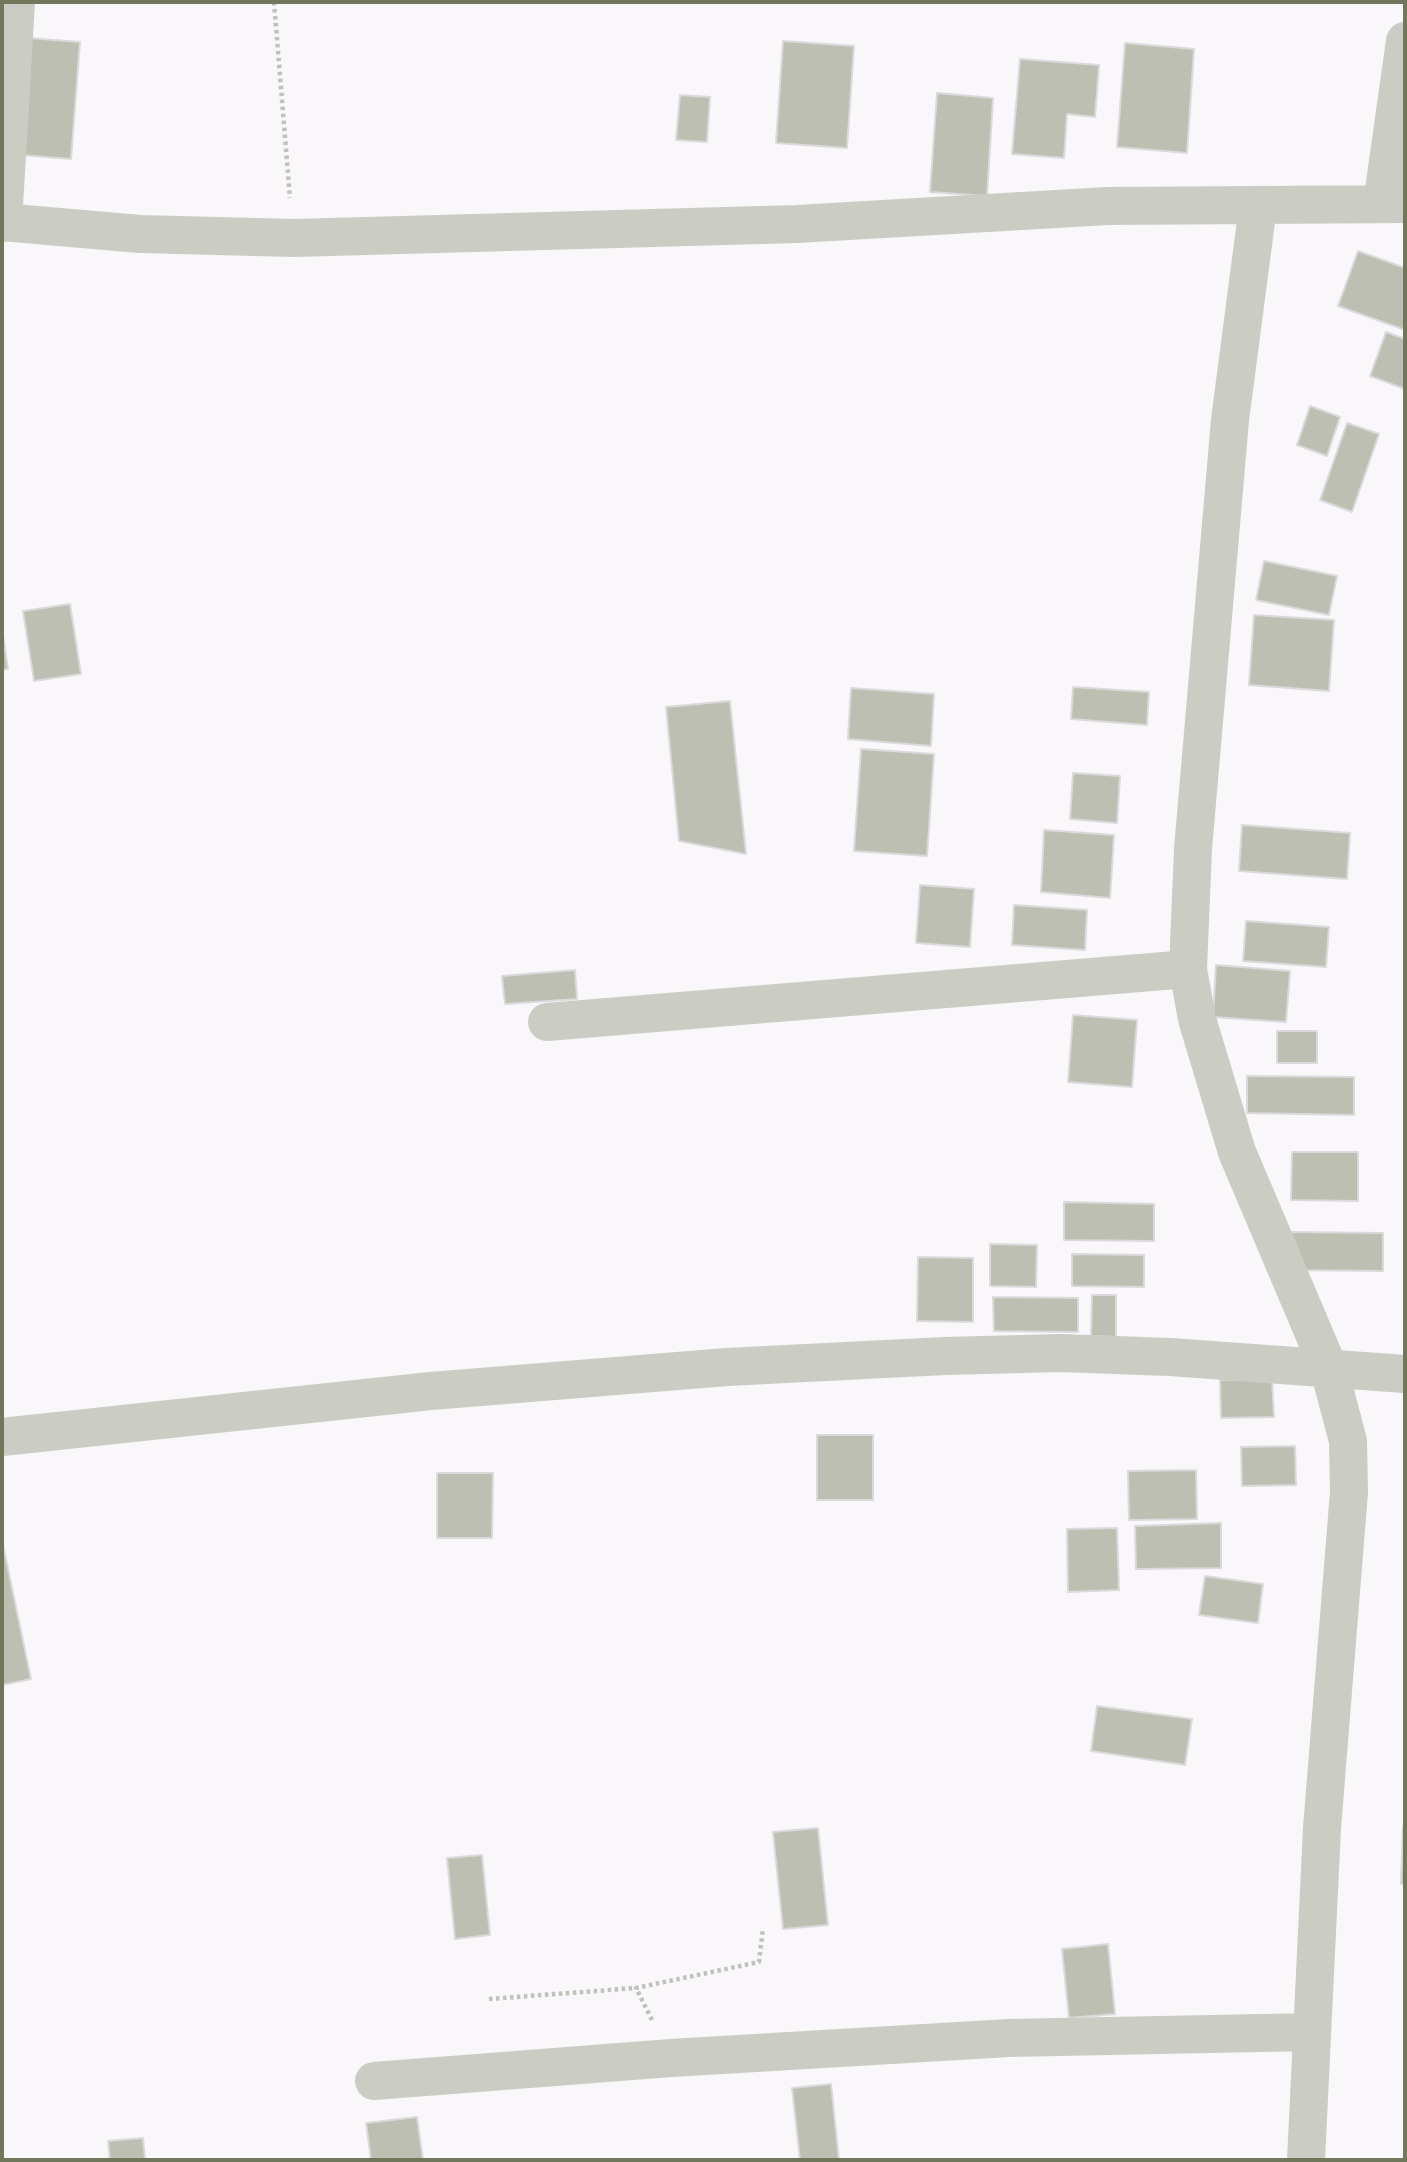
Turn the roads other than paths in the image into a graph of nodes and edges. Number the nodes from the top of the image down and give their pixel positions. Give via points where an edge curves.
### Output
1 (16, 2) edge
2 (1405, 41) edge
3 (1394, 204) edge
4 (1258, 206) junction
5 (2, 222) edge
6 (1188, 969) junction
7 (547, 1021) dead end
8 (1329, 1369) junction
9 (1405, 1374) edge
10 (2, 1437) edge
11 (1311, 2032) junction
12 (374, 2081) dead end
13 (1306, 2160) edge

1 - 5 street
2 - 3 street
3 - 4 street
4 - 5 street via 1108,206 797,223 293,238 140,234
4 - 6 street via 1230,420 1193,849
6 - 7 street
6 - 8 street via 1197,1019 1237,1152
8 - 9 street
8 - 10 street via 1061,1353 740,1366 431,1391
8 - 11 street via 1348,1441 1349,1492 1330,1706
11 - 12 street via 1009,2038
11 - 13 street

